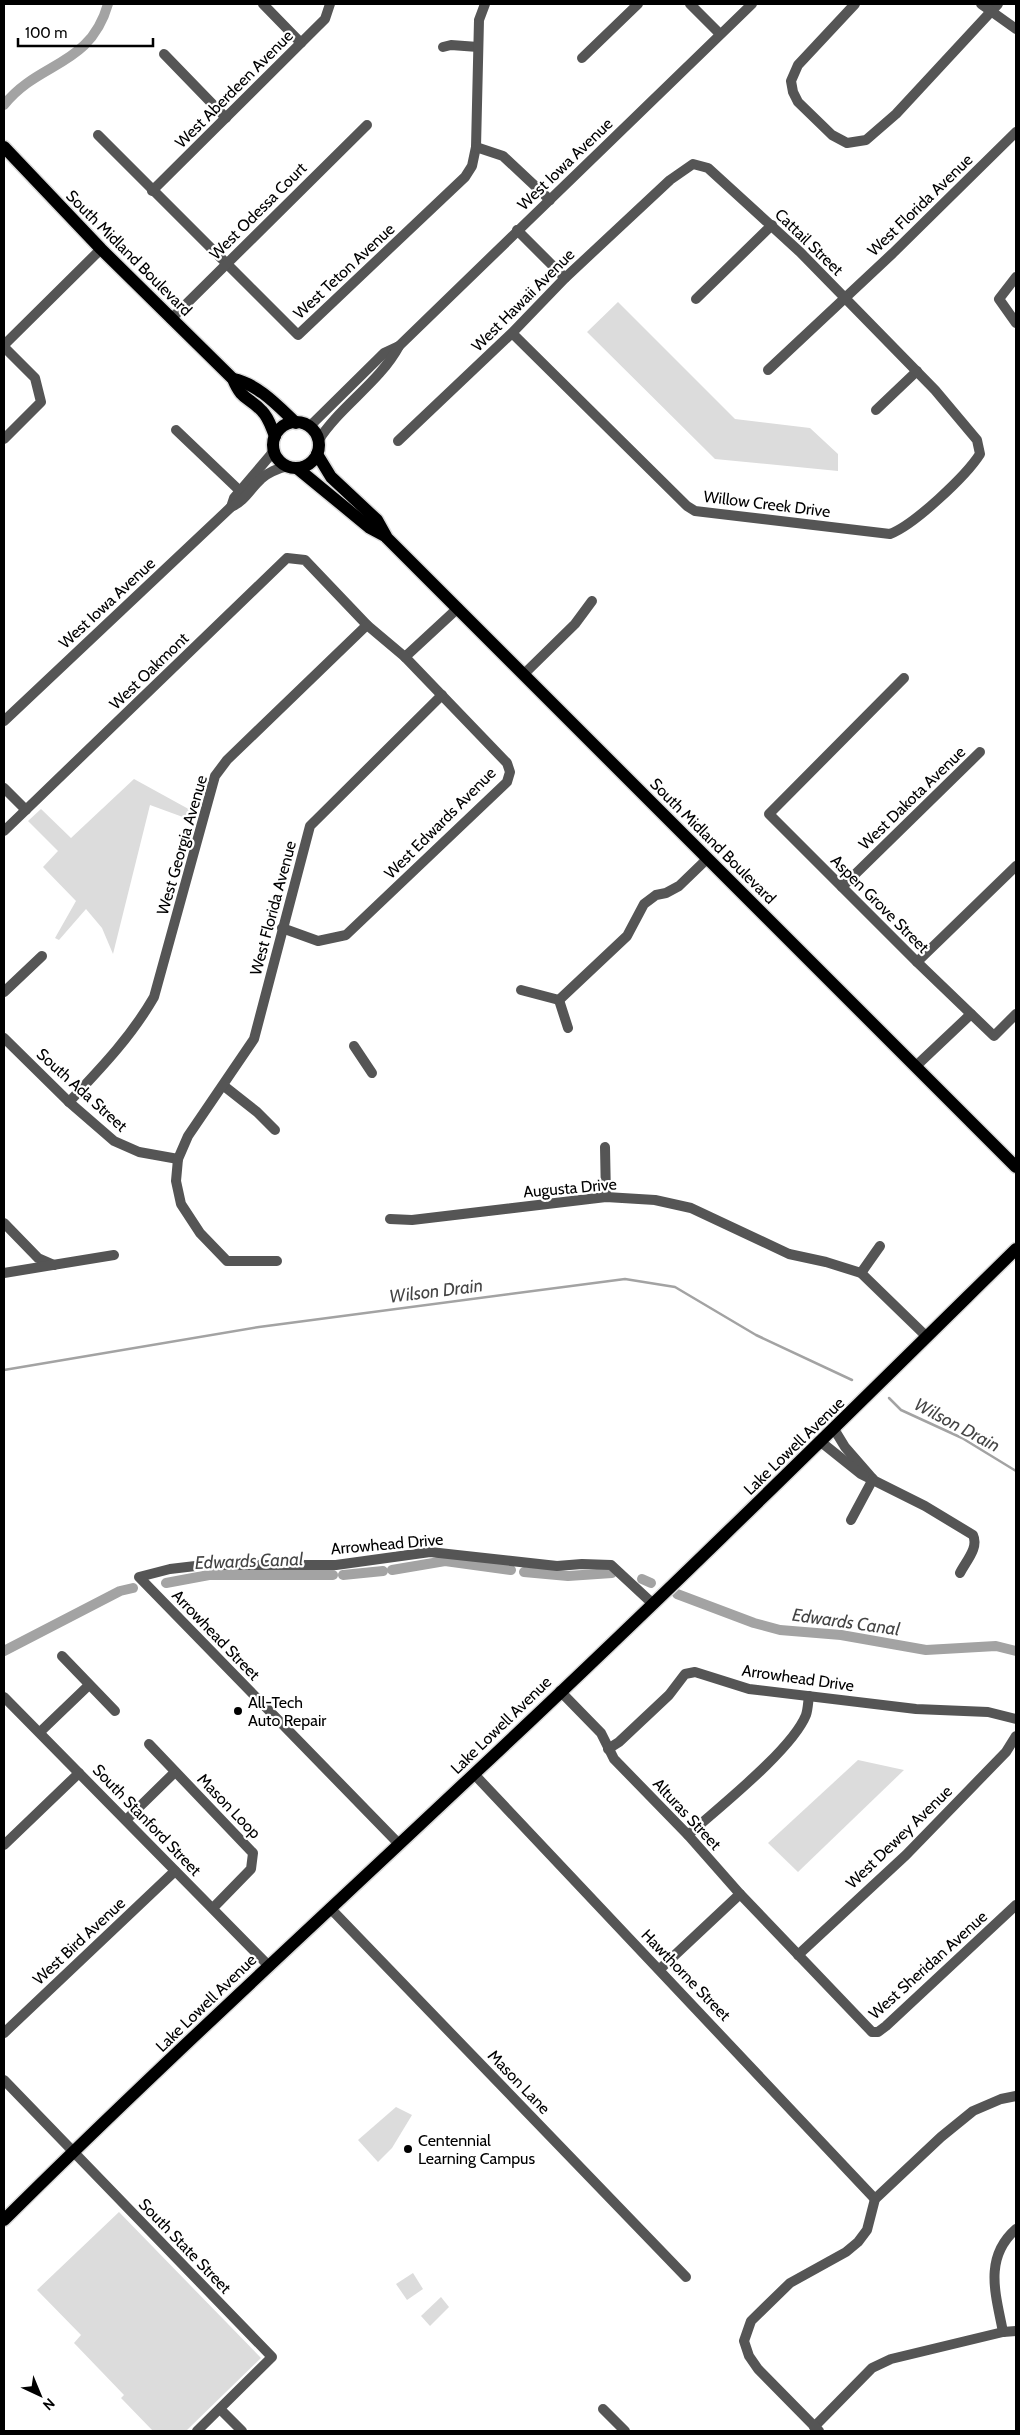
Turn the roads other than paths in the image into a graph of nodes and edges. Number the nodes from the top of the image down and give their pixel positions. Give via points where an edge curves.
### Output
1 (263, 4) edge
2 (330, 4) edge
3 (485, 4) edge
4 (638, 4) edge
5 (690, 4) edge
6 (752, 4) edge
7 (855, 4) edge
8 (981, 4) edge
9 (998, 4) edge
10 (991, 12) junction
11 (1016, 29) edge
12 (720, 34) junction
13 (301, 43) junction
14 (478, 47) junction
15 (443, 48) dead end
16 (164, 54) dead end
17 (582, 58) dead end
18 (226, 118) junction
19 (367, 125) dead end
20 (1016, 132) edge
21 (98, 135) dead end
22 (4, 147) edge
23 (476, 147) junction
24 (670, 180) joint
25 (152, 191) junction
26 (550, 200) junction
27 (772, 225) junction
28 (517, 230) junction
29 (101, 249) junction
30 (226, 264) junction
31 (1016, 277) edge
32 (565, 278) junction
33 (845, 298) junction
34 (696, 299) dead end
35 (171, 319) junction
36 (1016, 323) edge
37 (512, 333) junction
38 (4, 346) edge
39 (398, 346) junction
40 (768, 370) dead end
41 (917, 372) junction
42 (233, 379) junction
43 (935, 390) joint
44 (876, 410) dead end
45 (296, 422) junction
46 (309, 427) junction
47 (176, 430) dead end
48 (275, 436) junction
49 (4, 439) edge
50 (398, 441) dead end
51 (318, 448) junction
52 (274, 451) junction
53 (292, 467) junction
54 (240, 491) junction
55 (231, 507) junction
56 (387, 538) junction
57 (320, 574) joint
58 (592, 601) dead end
59 (458, 608) junction
60 (367, 625) junction
61 (406, 657) junction
62 (524, 674) junction
63 (904, 678) dead end
64 (442, 696) junction
65 (4, 720) edge
66 (980, 752) dead end
67 (4, 788) edge
68 (26, 810) junction
69 (4, 830) edge
70 (707, 859) junction
71 (1016, 866) edge
72 (842, 887) junction
73 (282, 928) junction
74 (42, 956) dead end
75 (917, 962) junction
76 (521, 990) dead end
77 (4, 992) edge
78 (559, 1000) junction
79 (971, 1014) junction
80 (1016, 1014) edge
81 (568, 1028) dead end
82 (4, 1038) edge
83 (354, 1046) dead end
84 (916, 1066) junction
85 (372, 1073) dead end
86 (224, 1086) junction
87 (69, 1102) junction
88 (275, 1130) dead end
89 (605, 1147) dead end
90 (178, 1159) junction
91 (1016, 1167) edge
92 (606, 1197) junction
93 (390, 1219) dead end
94 (4, 1222) edge
95 (880, 1246) dead end
96 (1016, 1249) edge
97 (114, 1255) dead end
98 (276, 1261) dead end
99 (54, 1265) junction
100 (4, 1273) edge
101 (861, 1273) junction
102 (927, 1337) junction
103 (834, 1429) junction
104 (821, 1442) junction
105 (873, 1479) junction
106 (851, 1520) dead end
107 (960, 1573) dead end
108 (139, 1577) joint
109 (652, 1603) junction
110 (62, 1656) dead end
111 (90, 1685) junction
112 (560, 1692) junction
113 (809, 1696) junction
114 (4, 1697) edge
115 (115, 1711) dead end
116 (1016, 1719) edge
117 (40, 1732) junction
118 (1016, 1736) edge
119 (149, 1744) dead end
120 (608, 1749) junction
121 (80, 1772) junction
122 (175, 1772) junction
123 (474, 1774) junction
124 (126, 1820) junction
125 (688, 1835) junction
126 (398, 1843) junction
127 (4, 1845) edge
128 (175, 1871) junction
129 (740, 1894) junction
130 (1016, 1905) edge
131 (213, 1908) junction
132 (330, 1908) junction
133 (798, 1955) junction
134 (268, 1966) junction
135 (660, 1969) junction
136 (4, 2033) edge
137 (4, 2080) edge
138 (1016, 2096) edge
139 (72, 2152) junction
140 (875, 2199) junction
141 (4, 2220) edge
142 (1016, 2229) edge
143 (686, 2276) dead end
144 (1016, 2331) edge
145 (1003, 2332) junction
146 (220, 2409) junction
147 (603, 2409) dead end
148 (816, 2429) edge
149 (197, 2431) edge
150 (242, 2431) edge
151 (625, 2431) edge

1 - 13 street
2 - 13 street, West Aberdeen Avenue via 325,19
3 - 14 street, West Teton Avenue via 479,20
4 - 17 street
5 - 12 street
6 - 12 street, West Iowa Avenue
7 - 10 street via 798,66 791,81 798,102 832,135 847,143 866,140 896,114
8 - 10 street
9 - 10 street
10 - 11 street
12 - 26 street, West Iowa Avenue
13 - 18 street, West Aberdeen Avenue
14 - 15 street via 451,45
14 - 23 street, West Teton Avenue
16 - 18 street
18 - 25 street, West Aberdeen Avenue
19 - 30 street, West Odessa Court
20 - 33 street, West Florida Avenue
21 - 25 street, West Teton Avenue
22 - 29 main road, South Midland Boulevard
23 - 26 street via 503,156
23 - 30 street, West Teton Avenue via 472,166 465,177 298,335
24 - 27 street, Cattail Street via 692,164 708,168
24 - 32 street, West Hawaii Avenue
25 - 30 street, West Teton Avenue
26 - 28 street, West Iowa Avenue
27 - 33 street, Cattail Street
27 - 34 street
28 - 32 street
28 - 39 street, West Iowa Avenue
29 - 35 main road, South Midland Boulevard
29 - 38 street
30 - 35 street, West Odessa Court
31 - 36 street via 999,299
32 - 37 street, West Hawaii Avenue
33 - 40 street, West Florida Avenue
33 - 41 street, Cattail Street
35 - 42 main road, South Midland Boulevard
37 - 43 street, Willow Creek Drive via 687,506 716,515 890,534 902,530 980,454 977,440
37 - 50 street, West Hawaii Avenue
38 - 49 street via 35,378 41,402
39 - 46 street, West Iowa Avenue via 384,353
39 - 51 street, West Iowa Avenue via 391,361 328,426
41 - 43 street, Cattail Street
41 - 44 street
42 - 45 main road, South Midland Boulevard via 246,382
42 - 48 main road, South Midland Boulevard via 239,393 265,414
45 - 46 main road
45 - 48 main road via 285,425
46 - 51 main road via 316,435
47 - 54 street
48 - 52 main road
51 - 53 main road via 312,462
51 - 56 main road, South Midland Boulevard via 331,477 377,520
52 - 53 main road via 277,458
52 - 54 street, West Iowa Avenue
53 - 55 street, West Iowa Avenue via 272,470 240,503
53 - 56 main road, South Midland Boulevard
54 - 55 street, West Iowa Avenue
55 - 65 street, West Iowa Avenue
56 - 59 main road, South Midland Boulevard
57 - 60 street, West Edwards Avenue
57 - 68 street, West Oakmont via 305,560 287,558
58 - 62 street via 575,624
59 - 61 street
59 - 62 main road, South Midland Boulevard
60 - 61 street, West Edwards Avenue
60 - 87 street, West Georgia Avenue via 227,760 215,776 154,997 115,1053
61 - 64 street, West Edwards Avenue
62 - 70 main road, South Midland Boulevard
63 - 72 street, Aspen Grove Street via 769,814
64 - 73 street, West Florida Avenue via 310,826
64 - 73 street, West Edwards Avenue via 507,763 510,772 507,782 346,935 318,941
66 - 72 street, West Dakota Avenue
67 - 68 street
68 - 69 street, West Oakmont
70 - 78 street via 679,886 656,895 644,904 628,936
70 - 84 main road, South Midland Boulevard
71 - 75 street
72 - 75 street, Aspen Grove Street
73 - 86 street, West Florida Avenue via 254,1039
74 - 77 street
75 - 79 street, Aspen Grove Street
76 - 78 street
78 - 81 street
79 - 80 street, Aspen Grove Street via 994,1036
79 - 84 street
82 - 87 street, South Ada Street
83 - 85 street
84 - 91 main road, South Midland Boulevard
86 - 88 street
86 - 90 street, West Florida Avenue via 188,1136
87 - 90 street, South Ada Street via 114,1141 139,1152
89 - 92 street
90 - 98 street via 176,1181 181,1204 200,1233 227,1261
92 - 93 street, Augusta Drive via 412,1220
92 - 101 street, Augusta Drive via 655,1200 691,1208 789,1254
94 - 99 street via 38,1258
95 - 101 street
96 - 102 main road, Lake Lowell Avenue
97 - 99 street
99 - 100 street
101 - 102 street, Augusta Drive
102 - 103 main road, Lake Lowell Avenue
103 - 104 main road, Lake Lowell Avenue
103 - 105 street
104 - 105 street via 861,1474
104 - 109 main road, Lake Lowell Avenue
105 - 106 street
105 - 107 street via 973,1535 974,1548
108 - 109 street, Arrowhead Drive via 204,1565 336,1565 416,1553 447,1552 556,1566 611,1565
108 - 126 street, Arrowhead Street
109 - 112 main road, Lake Lowell Avenue
110 - 111 street
111 - 115 street
111 - 117 street
112 - 120 street, Alturas Street via 601,1734
112 - 123 main road, Lake Lowell Avenue
113 - 116 street, Arrowhead Drive via 916,1709 988,1712
113 - 120 street, Arrowhead Drive via 749,1689 695,1672 685,1674 669,1695
113 - 125 street via 806,1714 798,1729 757,1773
114 - 117 street, South Stanford Street
117 - 121 street, South Stanford Street
118 - 133 street, West Dewey Avenue via 1006,1752 906,1855
119 - 122 street, Mason Loop
120 - 125 street, Alturas Street
121 - 124 street, South Stanford Street
121 - 127 street
122 - 124 street, Mason Loop
122 - 131 street, Mason Loop via 253,1853 251,1869
123 - 126 main road, Lake Lowell Avenue
123 - 135 street, Hawthorne Street
124 - 128 street, South Stanford Street
125 - 129 street, Alturas Street
126 - 132 main road, Lake Lowell Avenue
128 - 131 street, South Stanford Street
128 - 136 street, West Bird Avenue
129 - 133 street, Alturas Street
129 - 135 street
130 - 133 street, West Sheridan Avenue via 878,2032 872,2032
131 - 134 street, South Stanford Street
132 - 134 main road, Lake Lowell Avenue
132 - 143 street, Mason Lane
134 - 139 main road, Lake Lowell Avenue
135 - 140 street, Hawthorne Street
137 - 139 street, South State Street
138 - 140 street via 1001,2098 973,2111
139 - 141 main road, Lake Lowell Avenue
139 - 146 street, South State Street via 272,2357
140 - 148 street via 867,2230 858,2242 846,2252 790,2282 751,2321 744,2341 758,2369
142 - 145 street via 1008,2236 999,2254 993,2276
144 - 145 street
145 - 148 street via 872,2368
146 - 149 street
146 - 150 street
147 - 151 street

